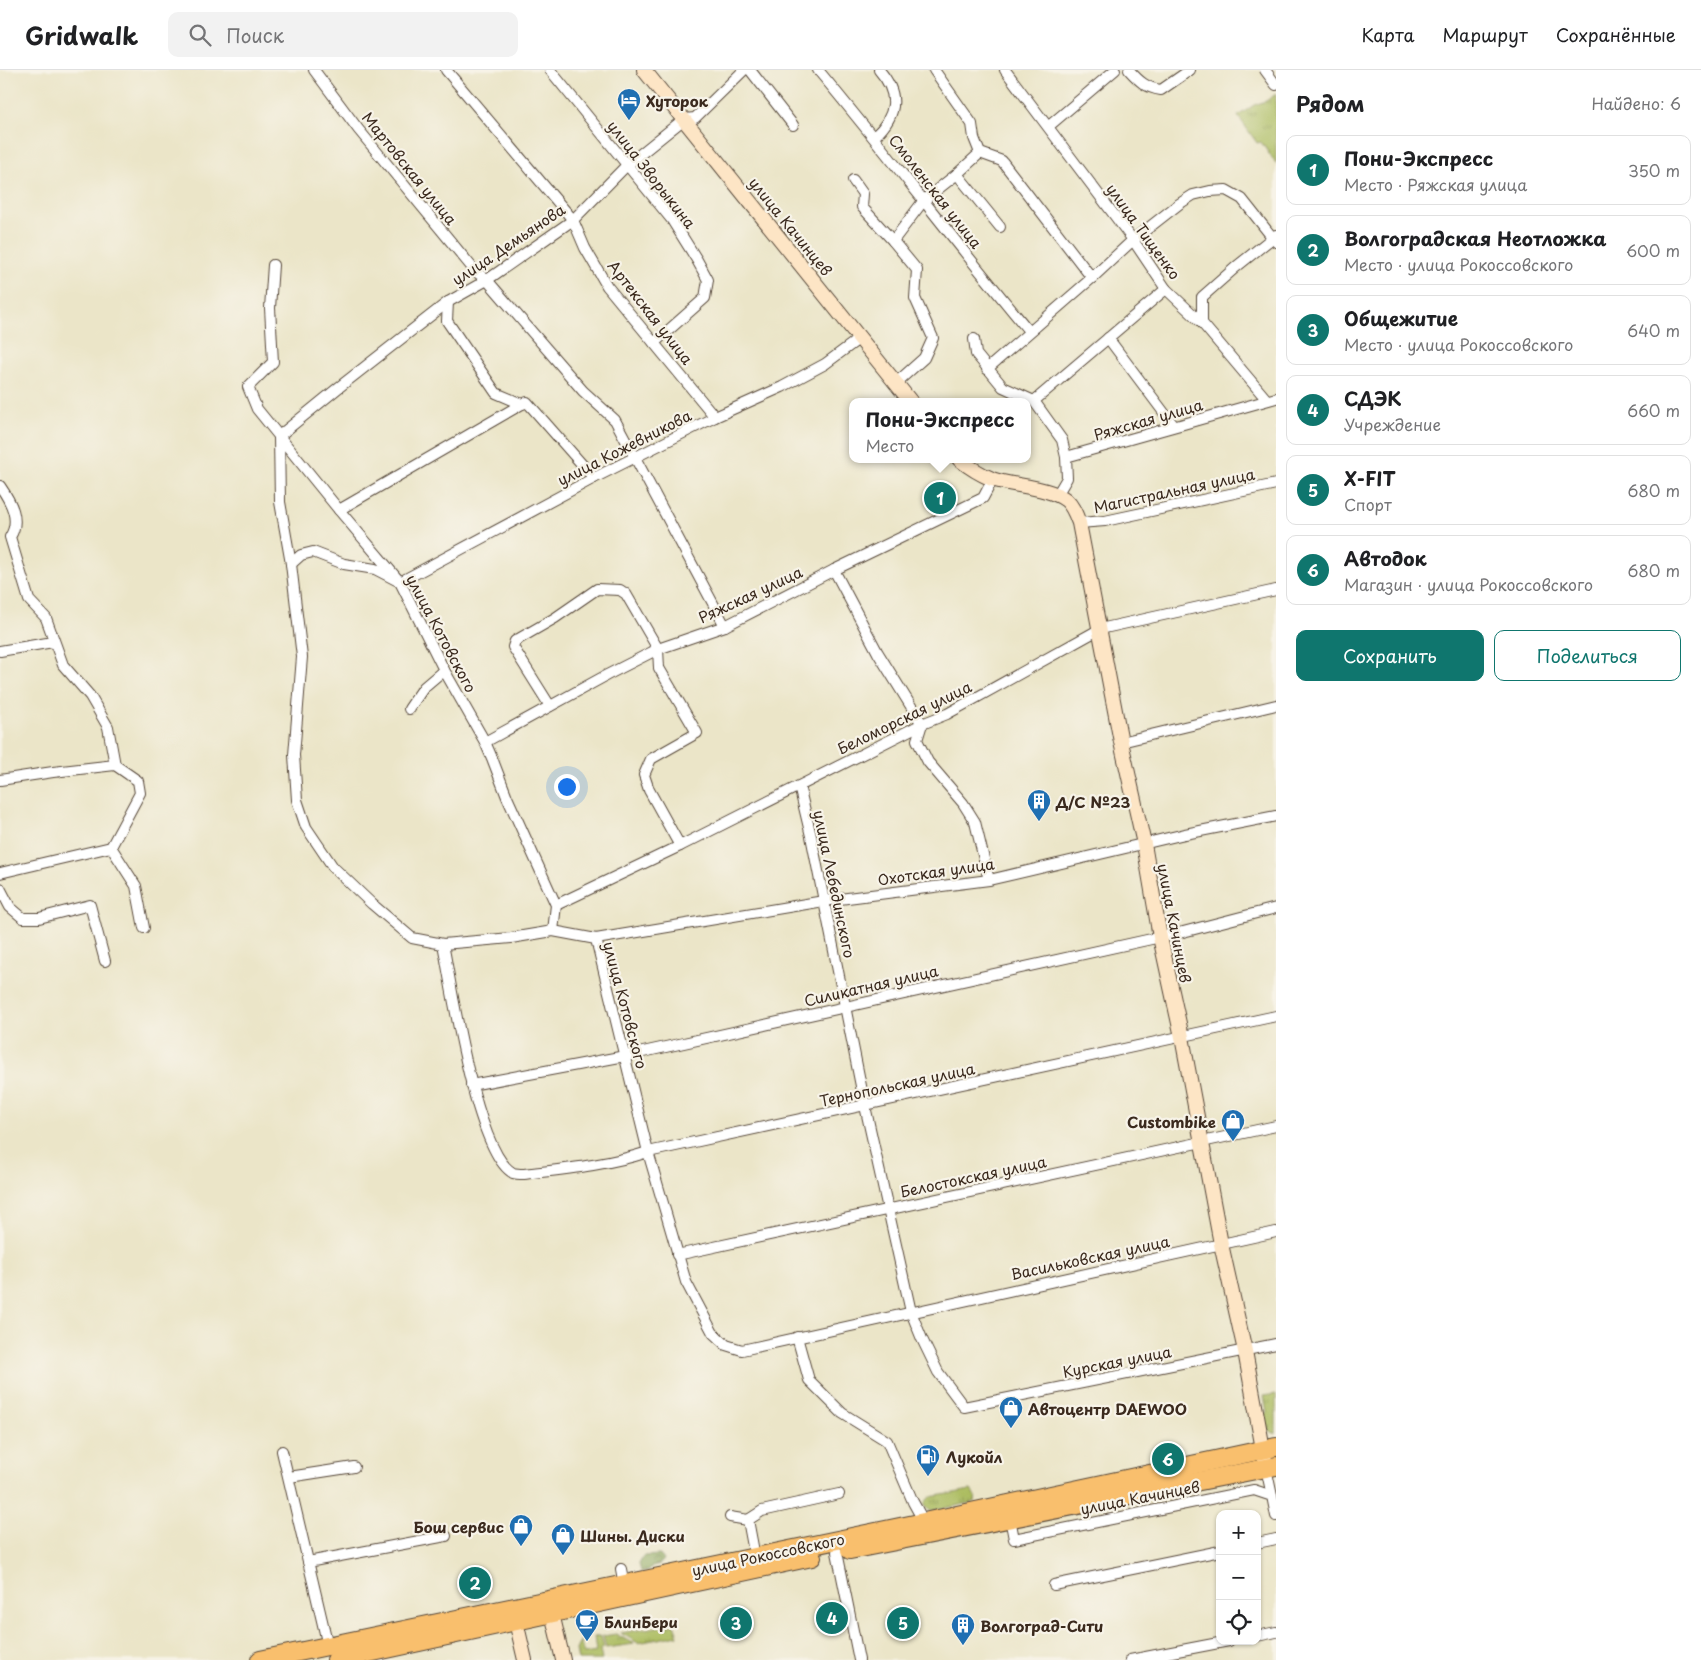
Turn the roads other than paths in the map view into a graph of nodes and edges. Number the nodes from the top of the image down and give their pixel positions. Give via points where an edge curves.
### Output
1 (314, 70) edge
2 (446, 70) edge
3 (550, 70) edge
4 (644, 70) edge
5 (744, 70) edge
6 (750, 70) edge
7 (818, 70) edge
8 (879, 70) edge
9 (934, 70) edge
10 (1006, 70) edge
11 (1115, 70) edge
12 (1129, 70) edge
13 (1190, 70) edge
14 (1265, 70) edge
15 (1276, 84) edge
16 (684, 119) junction
17 (793, 125) dead end
18 (1049, 126) junction
19 (874, 137) junction
20 (980, 152) junction
21 (627, 166) junction
22 (957, 174) junction
23 (853, 180) dead end
24 (924, 200) junction
25 (573, 220) junction
26 (1000, 227) dead end
27 (1275, 238) edge
28 (1134, 240) junction
29 (893, 241) junction
30 (272, 265) dead end
31 (1092, 278) junction
32 (487, 280) junction
33 (1166, 289) junction
34 (448, 302) junction
35 (1202, 323) junction
36 (1029, 331) junction
37 (860, 338) junction
38 (1108, 338) junction
39 (974, 339) dead end
40 (654, 343) junction
41 (987, 369) junction
42 (896, 383) junction
43 (909, 398) edge
44 (1027, 398) edge
45 (1272, 399) edge
46 (1031, 400) edge
47 (1034, 401) junction
48 (522, 404) junction
49 (715, 417) junction
50 (1174, 426) junction
51 (279, 436) junction
52 (636, 457) junction
53 (1066, 458) junction
54 (964, 463) edge
55 (594, 478) junction
56 (993, 479) junction
57 (1276, 484) edge
58 (0, 486) edge
59 (1057, 495) junction
60 (339, 510) junction
61 (1079, 524) junction
62 (5, 538) edge
63 (291, 564) junction
64 (834, 570) junction
65 (400, 582) junction
66 (1276, 590) edge
67 (725, 626) junction
68 (1100, 629) junction
69 (53, 642) junction
70 (658, 649) junction
71 (0, 650) edge
72 (444, 670) junction
73 (1276, 705) edge
74 (550, 706) junction
75 (408, 709) dead end
76 (922, 724) junction
77 (485, 742) junction
78 (1121, 742) junction
79 (115, 764) junction
80 (0, 780) edge
81 (799, 786) junction
82 (1276, 816) edge
83 (1144, 844) junction
84 (111, 846) junction
85 (680, 846) junction
86 (0, 873) edge
87 (989, 880) junction
88 (0, 888) edge
89 (824, 901) junction
90 (556, 905) junction
91 (1276, 908) edge
92 (144, 928) dead end
93 (552, 931) junction
94 (1160, 937) junction
95 (596, 939) junction
96 (443, 944) junction
97 (105, 961) dead end
98 (845, 1006) junction
99 (1276, 1016) edge
100 (1182, 1037) junction
101 (625, 1056) junction
102 (471, 1085) junction
103 (865, 1106) junction
104 (1276, 1126) edge
105 (1202, 1142) junction
106 (648, 1152) junction
107 (888, 1209) junction
108 (1276, 1232) edge
109 (1221, 1244) junction
110 (677, 1255) junction
111 (911, 1312) junction
112 (797, 1337) junction
113 (1276, 1344) edge
114 (1245, 1351) junction
115 (1269, 1448) edge
116 (282, 1451) dead end
117 (354, 1467) dead end
118 (1271, 1467) edge
119 (289, 1477) junction
120 (839, 1494) dead end
121 (1272, 1496) junction
122 (1276, 1516) edge
123 (730, 1517) dead end
124 (1010, 1518) junction
125 (748, 1520) junction
126 (924, 1522) junction
127 (446, 1536) dead end
128 (1276, 1539) edge
129 (1261, 1542) edge
130 (838, 1552) junction
131 (1216, 1552) edge
132 (755, 1557) junction
133 (308, 1562) junction
134 (1054, 1585) dead end
135 (550, 1607) junction
136 (514, 1615) junction
137 (1276, 1632) edge
138 (1261, 1635) edge
139 (1216, 1644) edge
140 (332, 1653) edge
141 (260, 1660) edge
142 (525, 1660) edge
143 (563, 1660) edge
144 (859, 1660) edge
145 (1130, 1660) edge

1 - 32 street, Мартовская улица via 403,185
2 - 25 street, Артекская улица
3 - 21 street, улица Зворыкина
4 - 16 main road, улица Качинцев
5 - 16 street, улица Демьянова via 695,118
6 - 17 street
7 - 19 street, Смоленская улица
8 - 19 street via 892,88 894,100 891,116
9 - 20 street via 972,124
10 - 18 street, улица Тищенко
11 - 18 street
12 - 13 street via 1149,89 1161,90
14 - 15 street
16 - 21 street, улица Демьянова
16 - 37 main road, улица Качинцев
18 - 28 street, улица Тищенко
19 - 24 street, Смоленская улица
20 - 22 street
20 - 31 street via 1002,161
21 - 25 street, улица Демьянова
21 - 40 street, улица Зворыкина via 672,220 708,280 704,298
22 - 24 street
22 - 26 street
23 - 29 street via 863,194 862,207
24 - 29 street
24 - 36 street, Смоленская улица
25 - 32 street, улица Демьянова
25 - 40 street, Артекская улица via 607,286
27 - 28 street via 1242,199 1226,190 1218,190 1193,195
27 - 35 street via 1236,266 1202,297
28 - 31 street
28 - 33 street, улица Тищенко
29 - 42 street via 917,270 916,298 933,338 924,358
30 - 51 street via 273,362 248,387 257,409
31 - 36 street
32 - 34 street, улица Демьянова
32 - 52 street, Мартовская улица via 583,391 615,420
33 - 35 street, улица Тищенко
33 - 38 street
34 - 48 street via 447,321 496,393
34 - 51 street, улица Демьянова
35 - 45 street, улица Тищенко
36 - 41 street
37 - 42 main road, улица Качинцев
37 - 49 street, улица Кожевникова via 825,364
38 - 47 street
38 - 50 street
39 - 41 street via 976,354
40 - 49 street, Артекская улица
41 - 44 street via 1003,387
42 - 43 main road, улица Качинцев
45 - 50 street, Ряжская улица
46 - 47 street
47 - 53 street via 1062,440
48 - 55 street via 527,402
48 - 60 street
49 - 52 street, улица Кожевникова
50 - 53 street, Ряжская улица
51 - 60 street, улица Котовского
51 - 63 street via 280,502
52 - 55 street, улица Кожевникова
52 - 67 street, Мартовская улица
53 - 59 street via 1067,478
54 - 56 main road
55 - 65 street, улица Кожевникова
56 - 59 main road
56 - 64 street, Ряжская улица via 983,498
57 - 61 street, Магистральная улица
58 - 62 street via 15,515 16,529
59 - 61 main road, улица Качинцев via 1066,500
60 - 65 street, улица Котовского
61 - 68 main road, улица Качинцев
62 - 69 street via 29,600 46,618
63 - 65 street via 300,555 313,552 344,564 375,569
63 - 96 street via 302,657 294,755 296,800 306,827 333,867 372,904 412,938
64 - 67 street, Ряжская улица
64 - 76 street via 878,653
65 - 72 street, улица Котовского
66 - 68 street, Беломорская улица
67 - 70 street, Ряжская улица
68 - 76 street, Беломорская улица via 947,714
68 - 78 main road, улица Качинцев
69 - 71 street
69 - 79 street via 63,665 90,696 108,727
70 - 74 street, Ряжская улица
70 - 74 street via 626,594 620,590 597,590 515,641 513,647
70 - 85 street via 659,668 697,733 651,759 644,775
72 - 75 street via 424,687
72 - 77 street, улица Котовского
73 - 78 street
74 - 77 street, Ряжская улица
76 - 81 street, Беломорская улица
76 - 87 street via 917,740 928,762 975,822
77 - 90 street, улица Котовского
78 - 83 main road, улица Качинцев
79 - 80 street
79 - 84 street via 138,781 140,793
81 - 85 street, Беломорская улица
81 - 89 street, улица Лебединского
82 - 83 street, Охотская улица
83 - 87 street, Охотская улица
83 - 94 main road, улица Качинцев
84 - 86 street
84 - 92 street via 136,886
85 - 90 street, Беломорская улица
87 - 89 street, Охотская улица
88 - 97 street via 10,907 23,918 39,918 90,905
89 - 95 street, Охотская улица
89 - 98 street, улица Лебединского
90 - 93 street
91 - 94 street, Силикатная улица
93 - 95 street, улица Котовского
93 - 96 street
94 - 98 street, Силикатная улица
94 - 100 main road, улица Качинцев
95 - 101 street, улица Котовского
96 - 102 street
98 - 101 street, Силикатная улица
98 - 103 street, улица Лебединского
99 - 100 street, Тернопольская улица
100 - 103 street, Тернопольская улица
100 - 105 main road, улица Качинцев
101 - 102 street, Силикатная улица
101 - 106 street, улица Котовского
102 - 106 street, Тернопольская улица via 488,1140 500,1160 513,1173 591,1166
103 - 106 street, Тернопольская улица
103 - 107 street, улица Лебединского
104 - 105 street, Белостокская улица
105 - 107 street, Белостокская улица
105 - 109 main road, улица Качинцев
106 - 110 street, улица Котовского
107 - 110 street, Белостокская улица
107 - 111 street, улица Лебединского
108 - 109 street, Васильковская улица
109 - 111 street, Васильковская улица
109 - 114 main road, улица Качинцев
110 - 112 street, улица Котовского via 686,1282 713,1333 726,1345 742,1350
111 - 112 street, улица Котовского
111 - 114 street, Курская улица via 938,1372 964,1407
112 - 126 street via 809,1380 842,1413 887,1441
113 - 114 street, Курская улица
114 - 115 main road, улица Качинцев
115 - 118 main road, улица Качинцев
115 - 126 highway, улица Рокоссовского
116 - 119 street
117 - 119 street
118 - 121 street
118 - 124 highway, улица Рокоссовского
119 - 133 street
120 - 125 street via 762,1511
121 - 122 street
121 - 124 street, улица Качинцев via 1254,1490 1014,1539
123 - 125 street
124 - 130 highway, улица Рокоссовского
125 - 132 street
126 - 132 highway, улица Рокоссовского
127 - 133 street
128 - 129 street
130 - 135 highway, улица Рокоссовского
130 - 144 street
131 - 134 street
132 - 135 highway, улица Рокоссовского via 622,1577
133 - 140 street
135 - 136 highway, улица Рокоссовского
135 - 143 main road
136 - 140 highway, улица Рокоссовского
136 - 142 main road
137 - 138 street
139 - 145 street
140 - 141 highway, улица Рокоссовского

